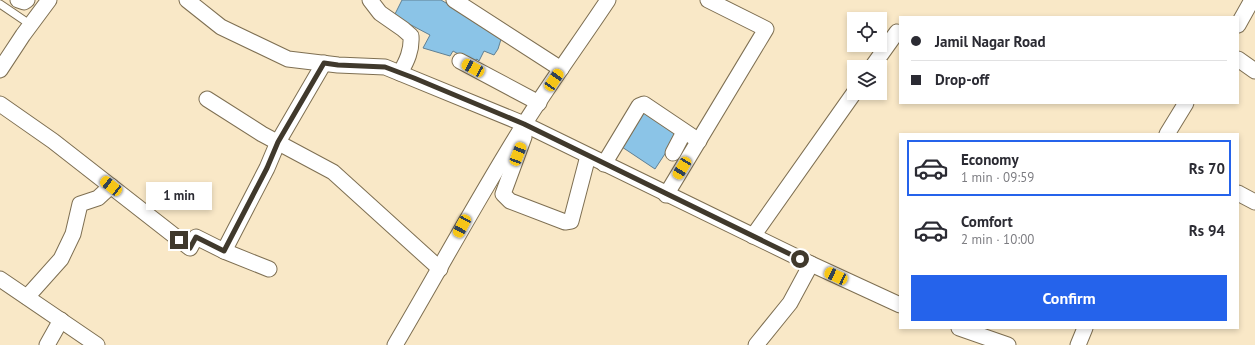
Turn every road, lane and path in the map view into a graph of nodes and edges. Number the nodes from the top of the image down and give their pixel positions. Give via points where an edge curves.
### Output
1 (18, 0) edge
2 (27, 0) edge
3 (49, 0) edge
4 (187, 0) edge
5 (370, 0) edge
6 (454, 0) edge
7 (471, 0) edge
8 (608, 0) edge
9 (708, 0) edge
10 (1252, 0) edge
11 (0, 4) edge
12 (1239, 24) edge
13 (30, 25) junction
14 (897, 32) dead end
15 (877, 60) edge
16 (1239, 60) edge
17 (460, 61) dead end
18 (324, 63) junction
19 (564, 65) junction
20 (0, 70) edge
21 (1255, 71) edge
22 (400, 73) junction
23 (207, 99) dead end
24 (849, 100) edge
25 (539, 103) junction
26 (0, 104) edge
27 (1185, 104) edge
28 (526, 125) junction
29 (684, 132) junction
30 (1168, 133) edge
31 (698, 141) junction
32 (278, 142) junction
33 (673, 153) dead end
34 (588, 156) junction
35 (604, 164) junction
36 (111, 186) junction
37 (1239, 194) edge
38 (666, 195) junction
39 (1255, 202) edge
40 (753, 236) junction
41 (224, 251) junction
42 (811, 264) junction
43 (269, 269) dead end
44 (440, 269) junction
45 (0, 278) edge
46 (28, 297) junction
47 (899, 305) edge
48 (61, 320) junction
49 (962, 329) edge
50 (1085, 329) edge
51 (47, 345) edge
52 (98, 345) edge
53 (395, 345) edge
54 (756, 345) edge
55 (1008, 345) edge
56 (1078, 345) edge

1 - 2 street
3 - 13 street
4 - 18 street via 221,27 288,59
5 - 22 street via 380,13 411,36 409,57
6 - 19 street
7 - 19 street
8 - 19 street
9 - 31 street via 766,29
10 - 12 street
11 - 13 lane
13 - 20 street
14 - 15 street
16 - 21 street
17 - 25 street
18 - 22 street via 385,67
18 - 32 street
19 - 25 street
22 - 28 street
23 - 32 street
24 - 40 street
25 - 28 street
26 - 36 street
27 - 30 street
28 - 34 street
28 - 34 street via 503,194 510,201 565,222 571,221
28 - 44 street via 462,226
29 - 31 street
29 - 33 street
29 - 35 street via 644,104 639,106
31 - 38 street
32 - 41 street
32 - 44 street via 333,172
34 - 35 street
35 - 38 street
36 - 41 street via 190,248 196,237
36 - 46 street via 98,198 80,204 73,234 61,259
37 - 39 street
38 - 40 street
40 - 42 street
41 - 43 street
42 - 47 street
42 - 54 street via 790,302
44 - 53 street
45 - 46 street
46 - 48 street
48 - 51 street
48 - 52 street
49 - 55 street
50 - 56 street

